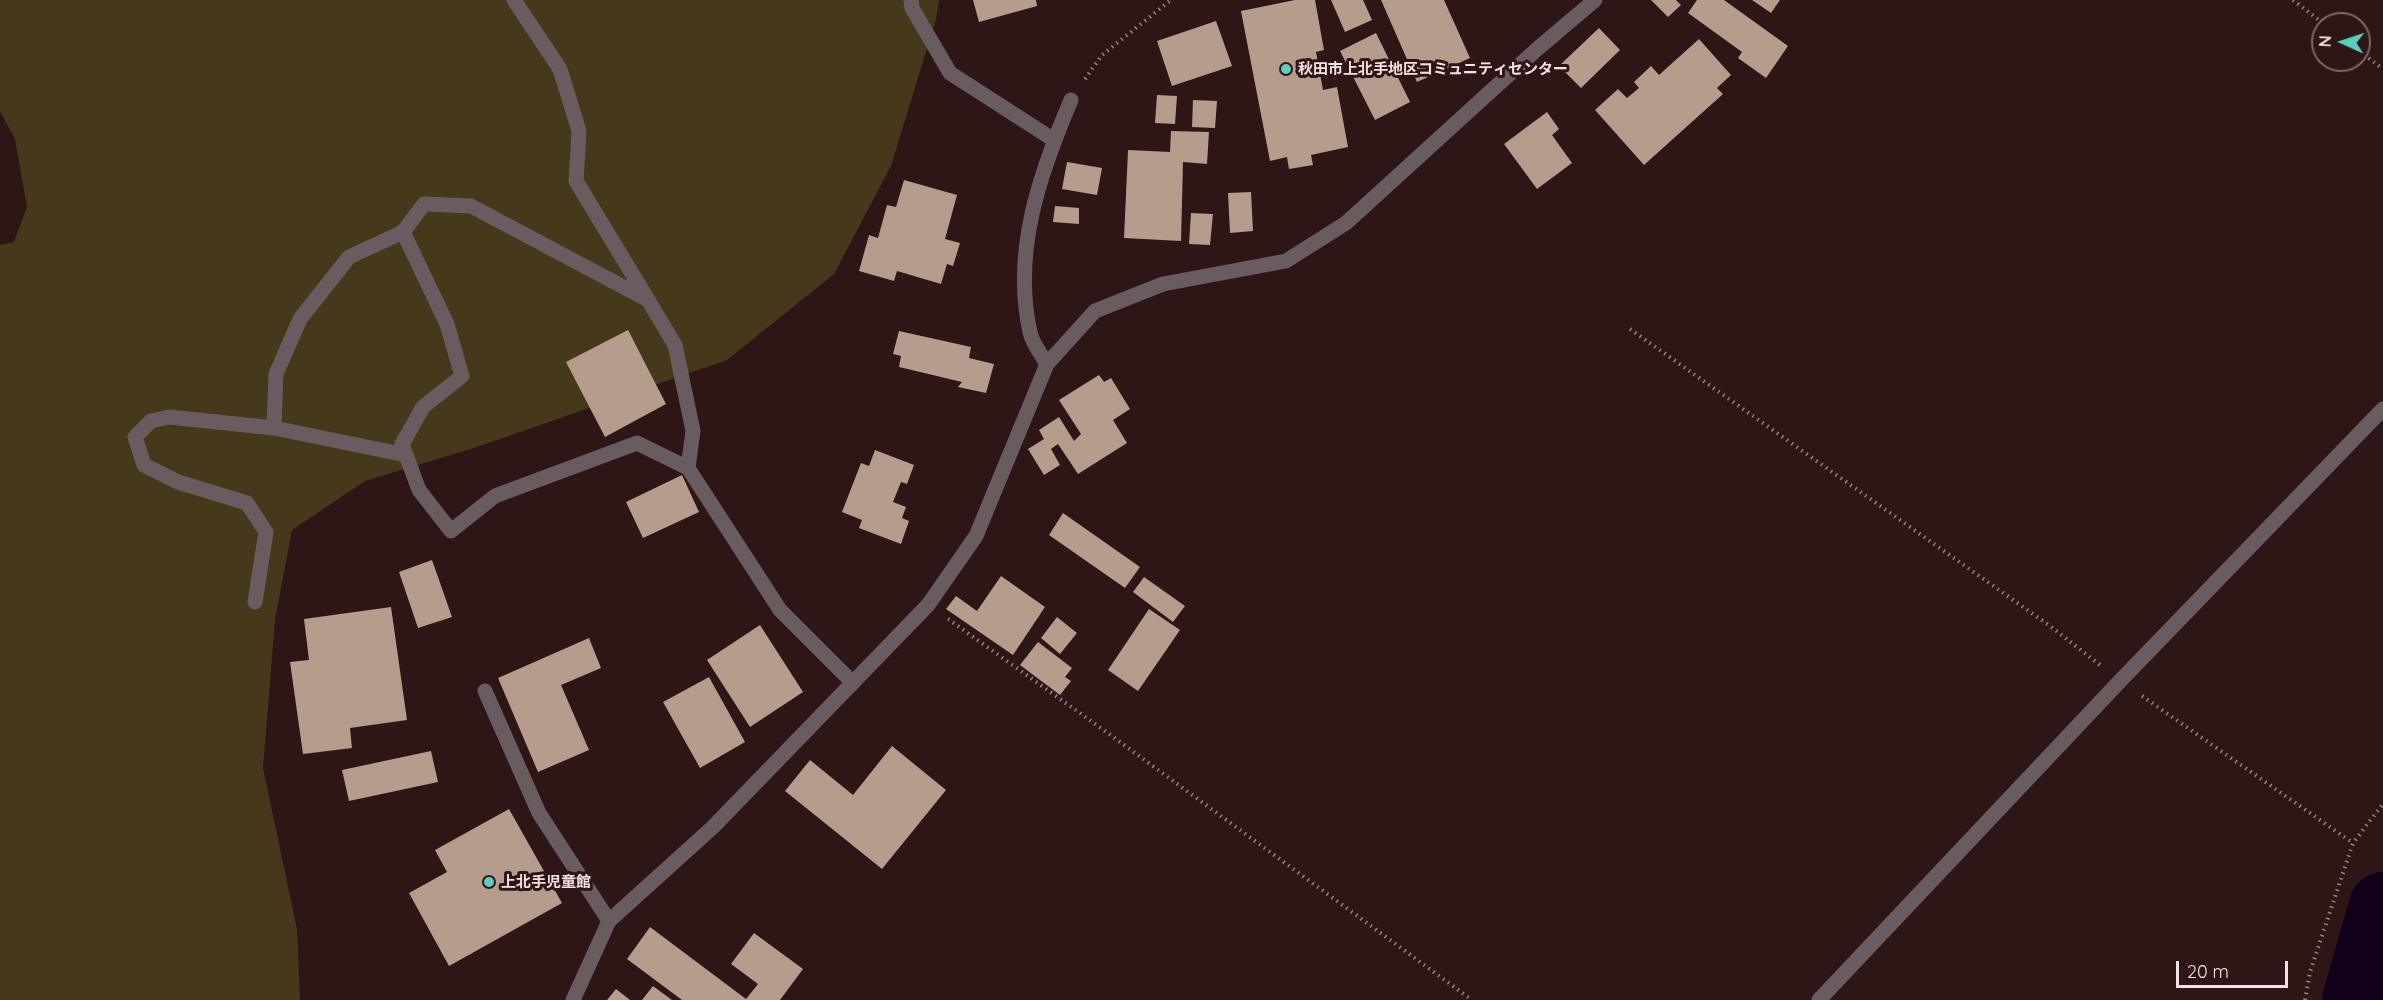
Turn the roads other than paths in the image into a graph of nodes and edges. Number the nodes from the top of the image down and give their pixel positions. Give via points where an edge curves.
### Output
1 (514, 0) edge
2 (911, 0) edge
3 (1595, 0) edge
4 (1071, 100) road end
5 (1054, 140) junction
6 (403, 232) junction
7 (648, 300) junction
8 (1047, 364) junction
9 (2383, 409) edge
10 (274, 428) junction
11 (406, 455) junction
12 (688, 468) junction
13 (255, 602) dead end
14 (853, 683) junction
15 (485, 692) dead end
16 (609, 921) junction
17 (573, 1000) edge
18 (1819, 1000) edge

1 - 7 street via 560,69 579,131 576,181
2 - 5 street via 950,73
3 - 8 street via 1346,223 1286,261 1163,284 1095,311
4 - 5 street
5 - 8 street via 1028,227 1023,278 1030,334
6 - 7 street via 424,204 471,206
6 - 10 street via 349,257 300,319 276,374
6 - 11 street via 447,324 462,376 423,407 402,444
7 - 12 street via 675,345 693,431
8 - 14 street via 976,536 928,605
9 - 18 street
10 - 11 street
10 - 13 street via 169,417 151,421 135,437 144,465 178,482 247,502 266,532
11 - 12 street via 418,490 451,531 495,496 637,442
12 - 14 street via 780,610
14 - 16 street via 713,827
15 - 16 street via 539,813
16 - 17 street

